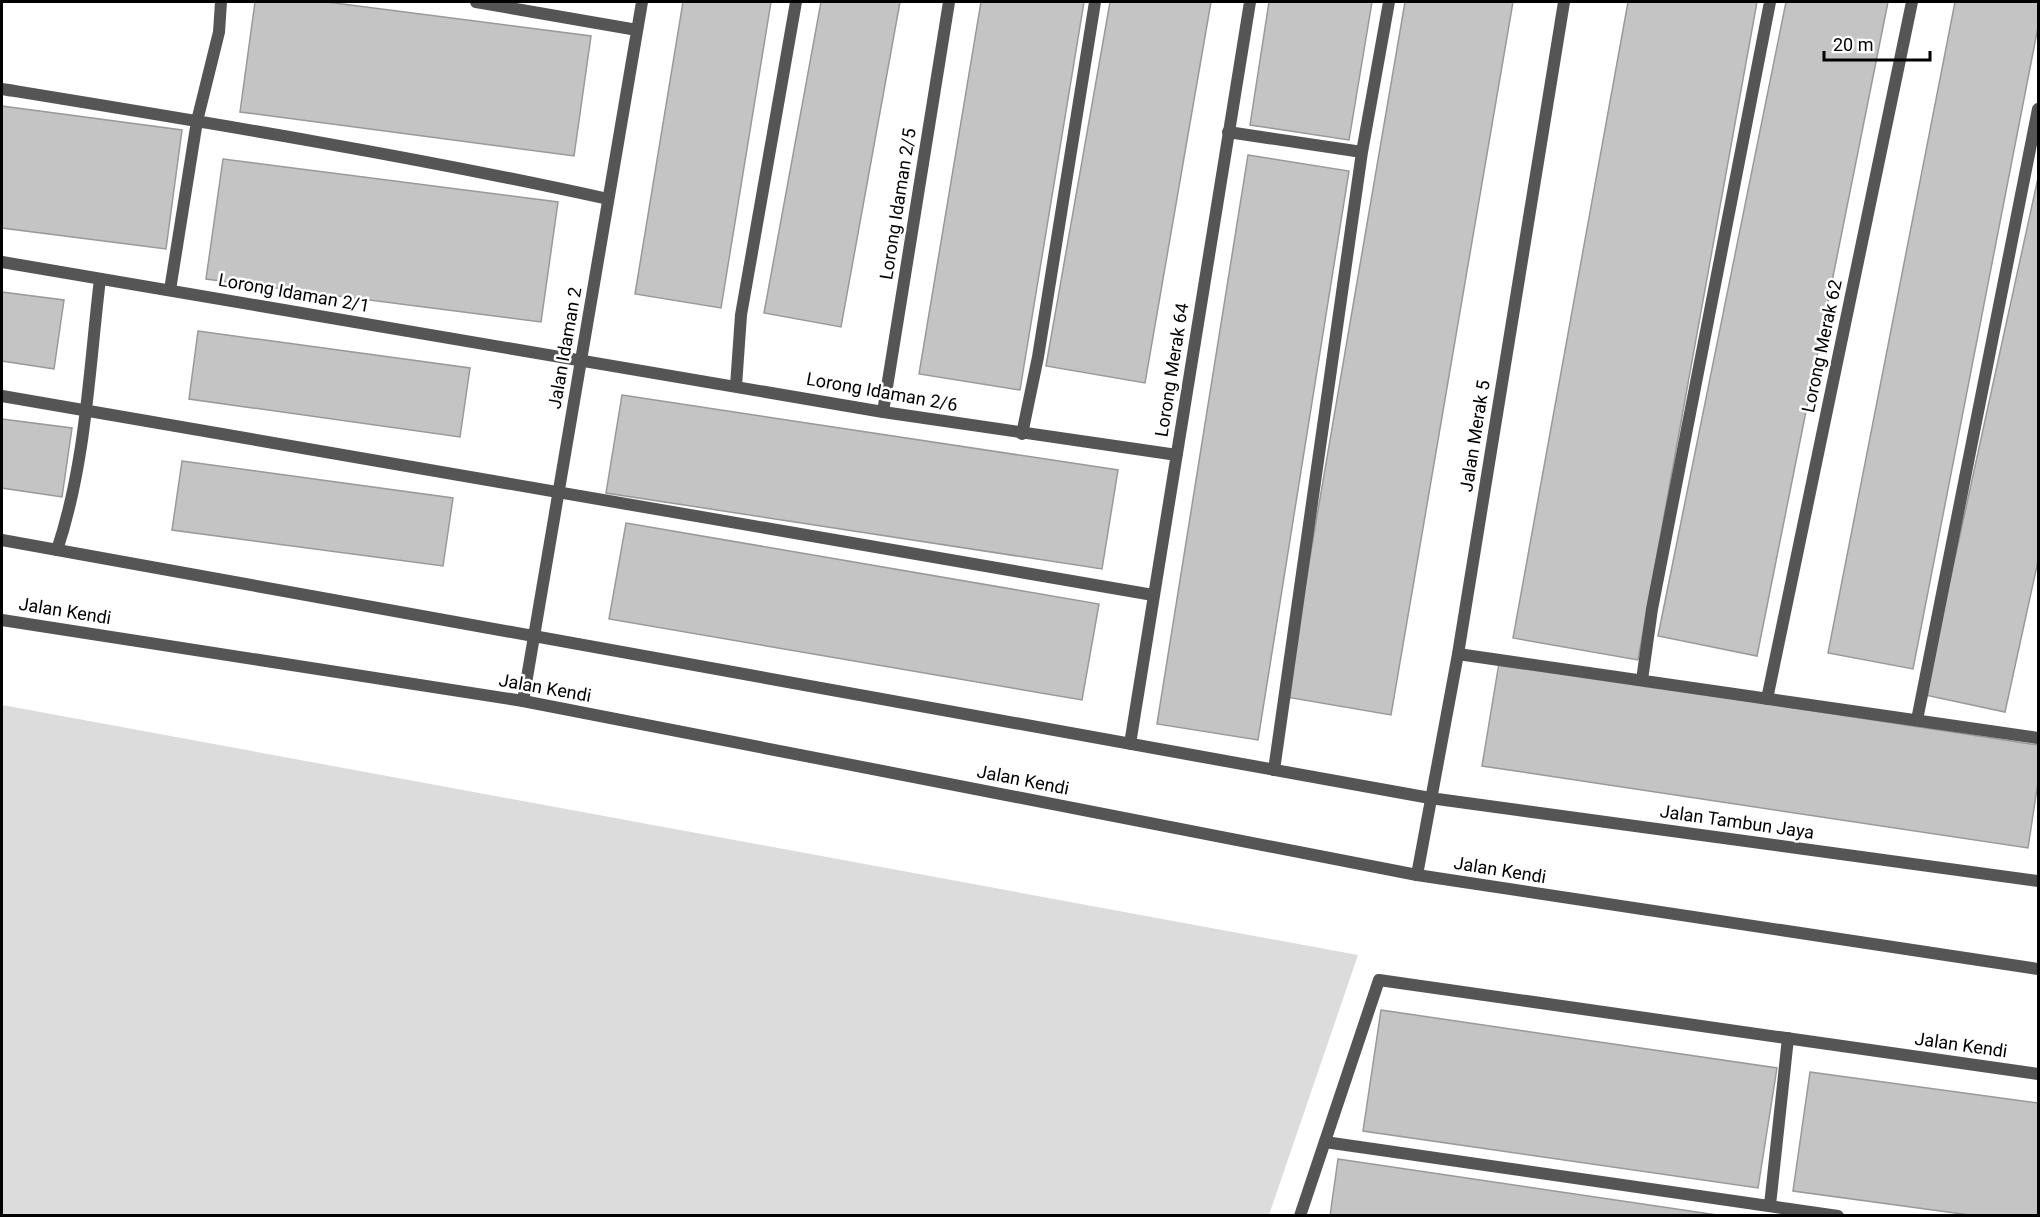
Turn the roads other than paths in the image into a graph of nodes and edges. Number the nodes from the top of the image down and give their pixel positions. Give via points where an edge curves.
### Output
1 (221, 2) edge
2 (476, 2) edge
3 (642, 2) edge
4 (796, 2) edge
5 (949, 2) edge
6 (1095, 2) edge
7 (1250, 2) edge
8 (1389, 2) edge
9 (1564, 2) edge
10 (1770, 2) edge
11 (1912, 2) edge
12 (637, 30) junction
13 (2, 89) edge
14 (2038, 109) edge
15 (197, 121) junction
16 (1228, 132) junction
17 (1362, 152) junction
18 (609, 199) junction
19 (2, 262) edge
20 (100, 279) junction
21 (170, 290) junction
22 (581, 359) junction
23 (736, 386) junction
24 (2, 396) edge
25 (86, 411) junction
26 (883, 412) junction
27 (1022, 434) junction
28 (1177, 455) junction
29 (559, 493) junction
30 (2, 540) edge
31 (57, 550) junction
32 (1153, 596) junction
33 (2, 620) edge
34 (534, 636) junction
35 (1458, 654) junction
36 (1642, 680) junction
37 (1767, 699) junction
38 (523, 701) junction
39 (1917, 720) junction
40 (2038, 738) edge
41 (1130, 744) junction
42 (1274, 770) junction
43 (1430, 798) junction
44 (1417, 875) junction
45 (2038, 880) edge
46 (2038, 969) edge
47 (1788, 1038) junction
48 (2038, 1074) edge
49 (1325, 1142) junction
50 (1770, 1205) junction
51 (1300, 1215) edge
52 (1838, 1215) edge

1 - 15 street via 219,32
2 - 12 street
3 - 12 street, Jalan Idaman 2
4 - 23 street via 741,315
5 - 26 street, Lorong Idaman 2/5
6 - 27 street
7 - 16 street, Lorong Merak 64
8 - 17 street
9 - 35 street, Jalan Merak 5
10 - 36 street via 1652,609
11 - 37 street, Lorong Merak 62
12 - 18 street, Jalan Idaman 2
13 - 15 street
14 - 39 street
15 - 18 street
15 - 21 street
16 - 17 street
16 - 28 street, Lorong Merak 64
17 - 42 street
18 - 22 street, Jalan Idaman 2
19 - 20 street, Lorong Idaman 2/1
20 - 21 street, Lorong Idaman 2/1
20 - 25 street
21 - 22 street, Lorong Idaman 2/1
22 - 23 street, Lorong Idaman 2/6
22 - 29 street, Jalan Idaman 2
23 - 26 street, Lorong Idaman 2/6
24 - 25 street
25 - 29 street
25 - 31 street via 71,508
26 - 27 street, Lorong Idaman 2/6
27 - 28 street, Lorong Idaman 2/6
28 - 32 street, Lorong Merak 64
29 - 32 street
29 - 34 street, Jalan Idaman 2
30 - 31 street
31 - 34 street
32 - 41 street, Lorong Merak 64
33 - 38 street, Jalan Kendi
34 - 38 street, Jalan Idaman 2
34 - 41 street
35 - 36 street
35 - 43 street, Jalan Merak 5
36 - 37 street
37 - 39 street
38 - 44 street, Jalan Kendi
39 - 40 street
41 - 42 street
42 - 43 street
43 - 44 street, Jalan Merak 5
43 - 45 street, Jalan Tambun Jaya
44 - 46 street, Jalan Kendi
47 - 48 street, Jalan Kendi
47 - 49 street, Jalan Kendi via 1379,980
47 - 50 street
49 - 50 street
49 - 51 street
50 - 52 street

